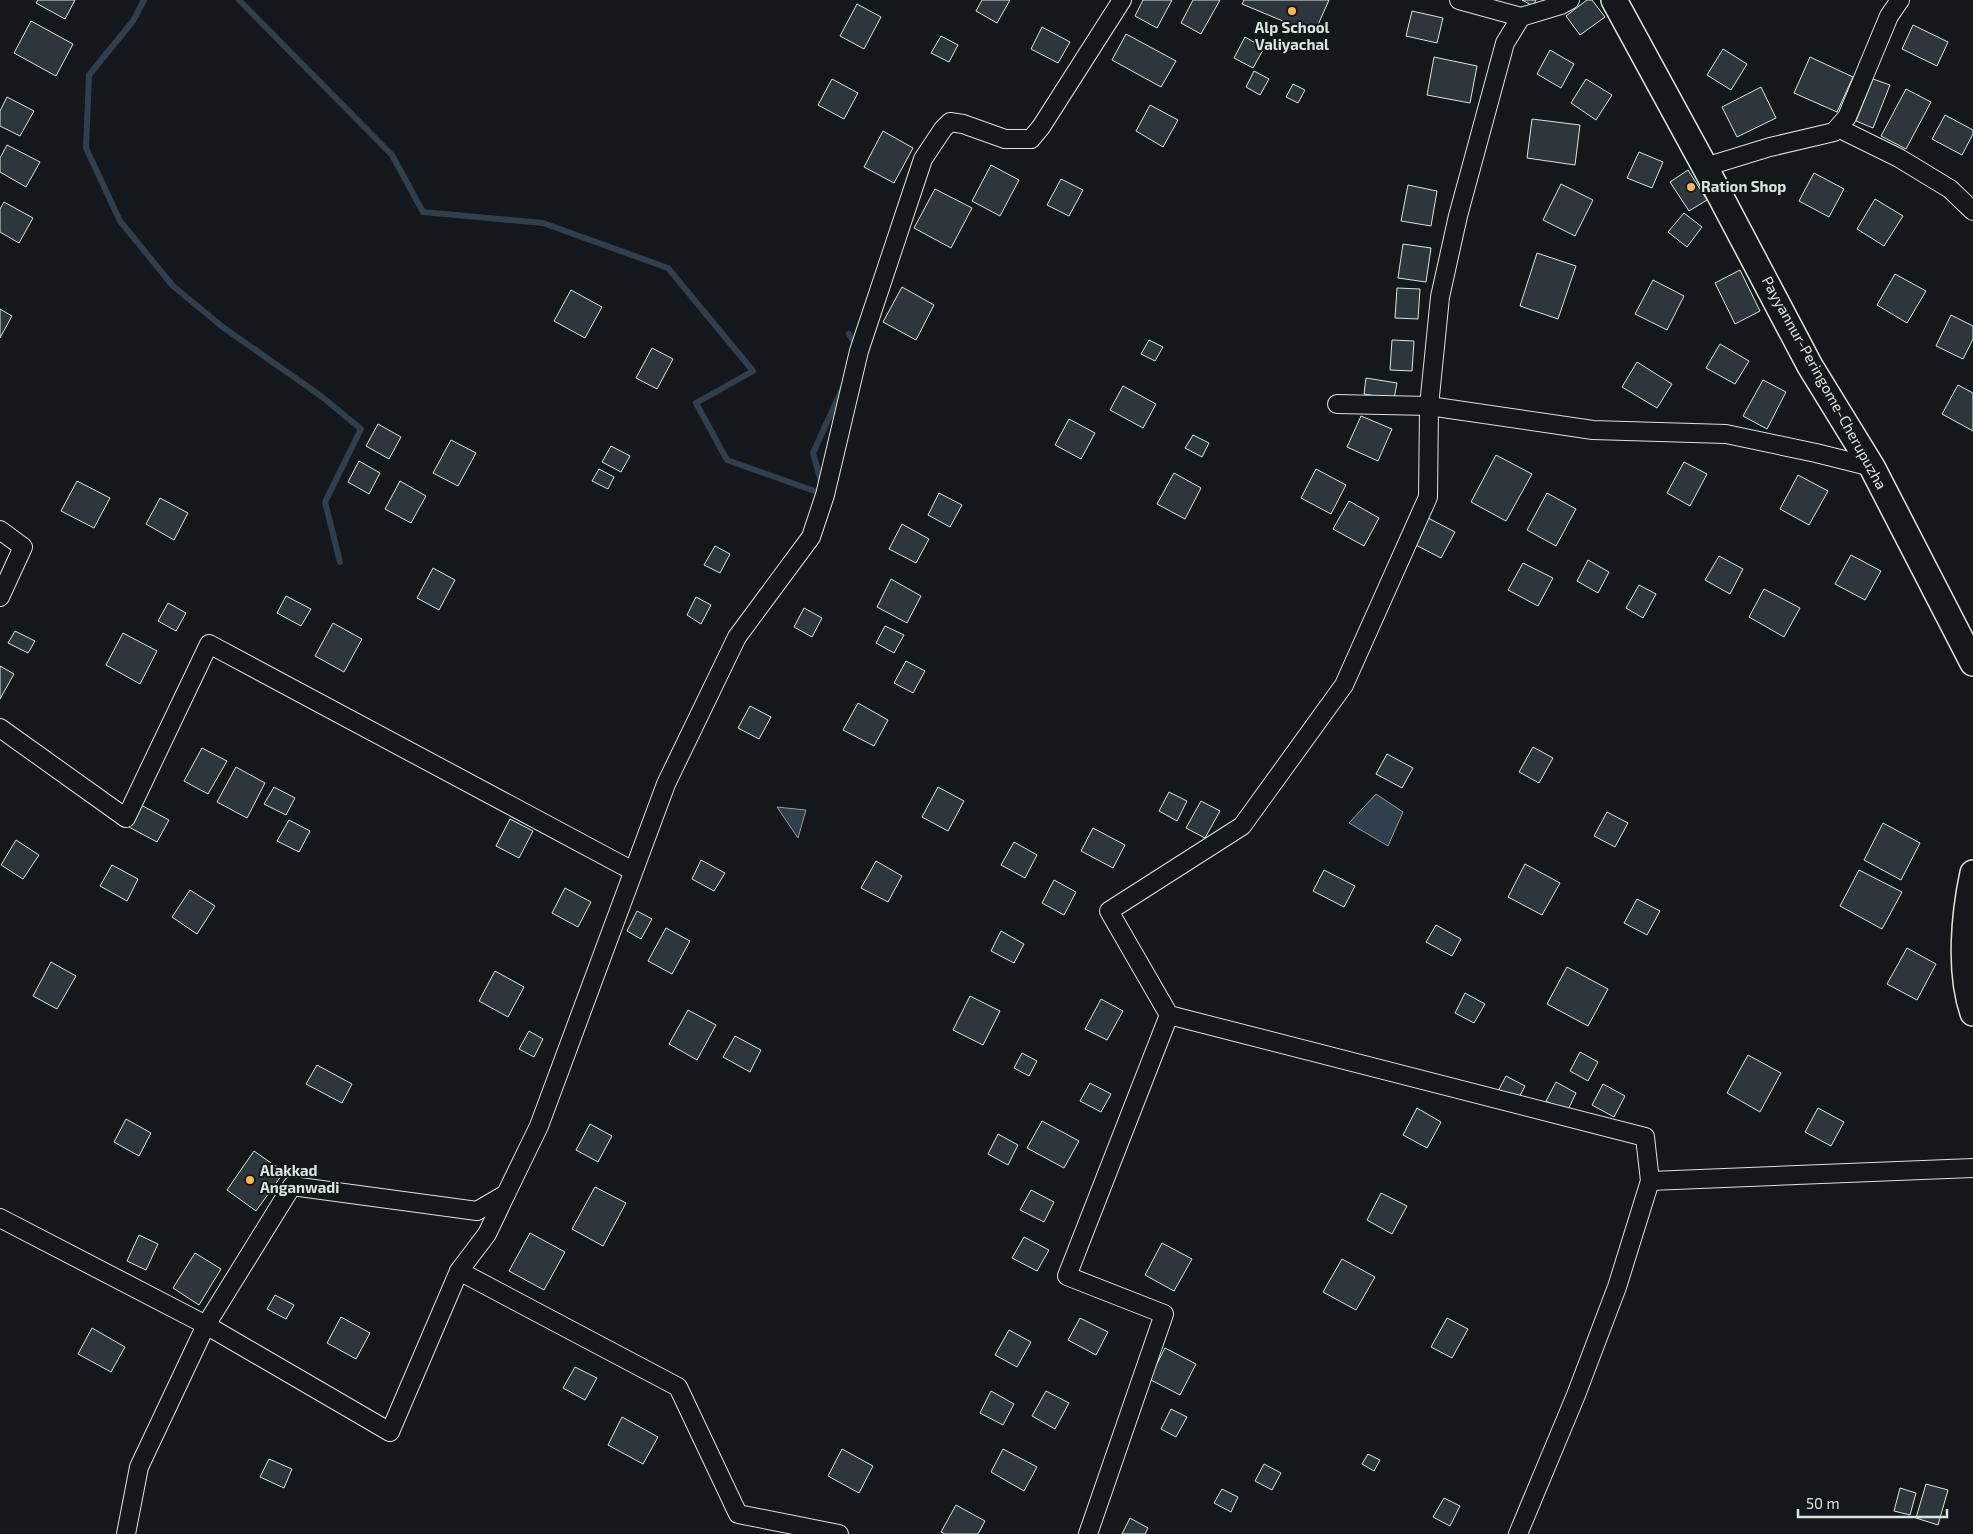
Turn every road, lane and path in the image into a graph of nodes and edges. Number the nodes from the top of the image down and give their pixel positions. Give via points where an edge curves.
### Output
1 (1122, 0) edge
2 (1459, 0) edge
3 (1570, 0) edge
4 (1614, 0) edge
5 (1900, 0) edge
6 (1522, 17) junction
7 (1838, 128) junction
8 (1705, 166) junction
9 (1973, 211) edge
10 (1337, 404) dead end
11 (1429, 406) junction
12 (1872, 467) junction
13 (0, 530) edge
14 (0, 597) edge
15 (1973, 663) edge
16 (0, 728) edge
17 (633, 871) junction
18 (1973, 873) edge
19 (1973, 1013) edge
20 (1168, 1015) junction
21 (1973, 1168) edge
22 (1650, 1181) junction
23 (506, 1194) junction
24 (0, 1218) edge
25 (459, 1271) junction
26 (206, 1325) junction
27 (126, 1534) edge
28 (840, 1534) edge
29 (1088, 1534) edge
30 (1518, 1534) edge

1 - 17 street via 1042,127 1031,139 1005,140 950,122 922,159 859,351 825,495 811,537 737,638 666,784
2 - 6 street
3 - 6 street
4 - 8 main road, Payyannur-Peringome-Cherupuzha
5 - 7 street via 1889,16 1847,117
6 - 11 street via 1504,43 1458,216 1440,297
7 - 8 street via 1834,132
7 - 9 street via 1899,158 1950,189
8 - 12 main road, Payyannur-Peringome-Cherupuzha via 1810,366
10 - 11 street
11 - 12 street via 1593,430 1726,434
11 - 20 street via 1428,497 1344,685 1242,826 1108,911
12 - 15 main road, Payyannur-Peringome-Cherupuzha
13 - 14 street via 23,547
16 - 17 street via 126,818 210,644
17 - 23 street via 539,1126
18 - 19 main road via 1967,900 1964,945 1968,999
20 - 22 street via 1645,1137
20 - 29 street via 1067,1276 1164,1314
21 - 22 street
22 - 30 street via 1610,1305
23 - 25 street via 487,1234
23 - 26 street via 477,1211 292,1186
24 - 26 street
25 - 26 street via 390,1432
25 - 28 street via 678,1387 738,1514
26 - 27 street via 139,1467

